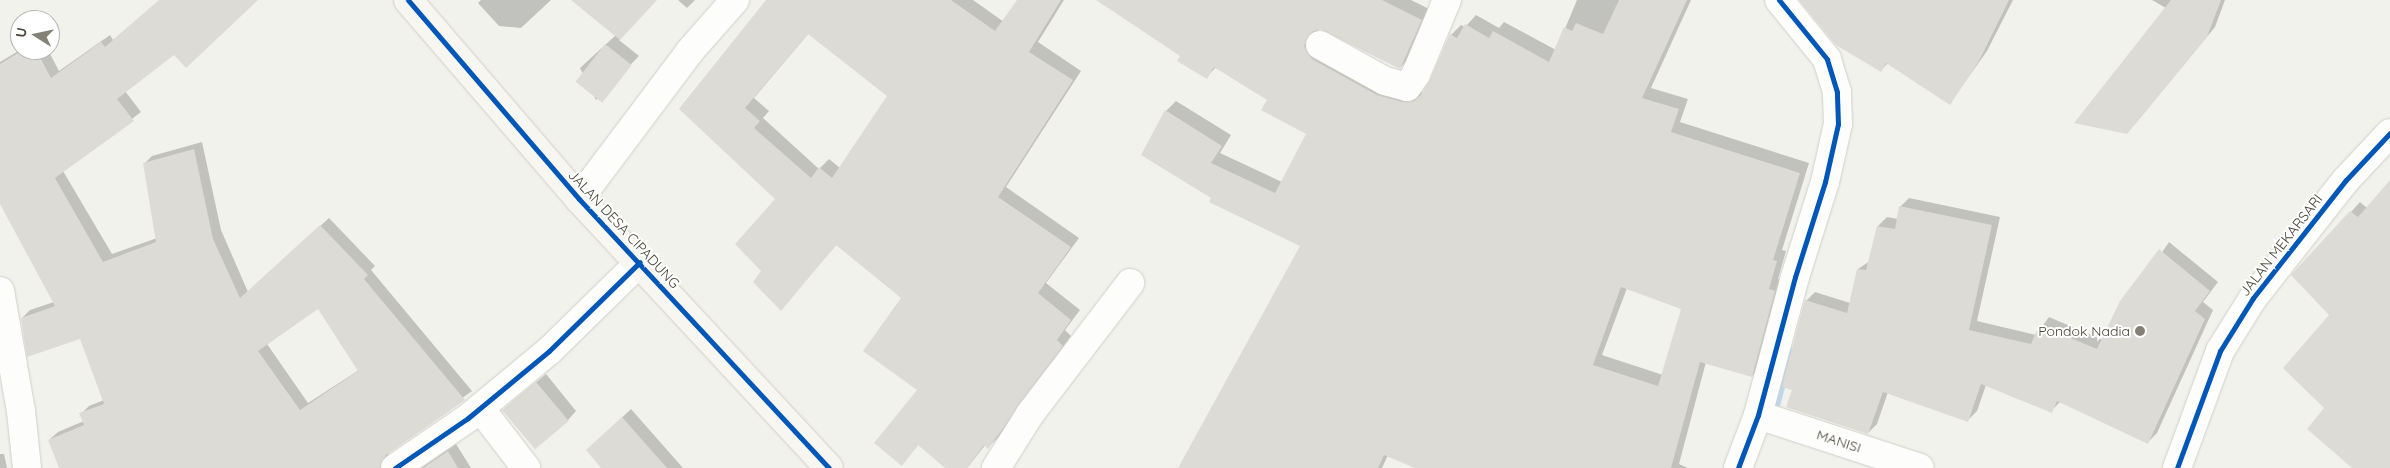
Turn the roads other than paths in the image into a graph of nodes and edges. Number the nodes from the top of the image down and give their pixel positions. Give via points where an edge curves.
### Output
1 (408, 0) edge
2 (735, 0) edge
3 (1447, 0) edge
4 (1779, 0) edge
5 (1320, 45) dead end
6 (2390, 133) edge
7 (579, 199) junction
8 (640, 262) junction
9 (1130, 283) dead end
10 (0, 291) edge
11 (480, 408) junction
12 (1758, 415) junction
13 (27, 468) edge
14 (395, 468) edge
15 (526, 468) edge
16 (829, 468) edge
17 (996, 468) edge
18 (1738, 468) edge
19 (1920, 468) edge
20 (2177, 468) edge

1 - 7 street, JALAN DESA CIPADUNG
2 - 7 street via 690,50
3 - 5 street via 1416,74 1407,87 1384,81
4 - 12 street via 1827,60 1837,92 1838,124 1825,182 1795,277
6 - 20 street, JALAN MEKARSARI via 2346,180 2253,298 2220,351
7 - 8 street, JALAN DESA CIPADUNG
8 - 11 street via 549,351
8 - 16 street, JALAN DESA CIPADUNG
9 - 17 street via 1030,414
10 - 13 street via 21,411
11 - 14 street
11 - 15 street
12 - 18 street
12 - 19 street, MANISI

